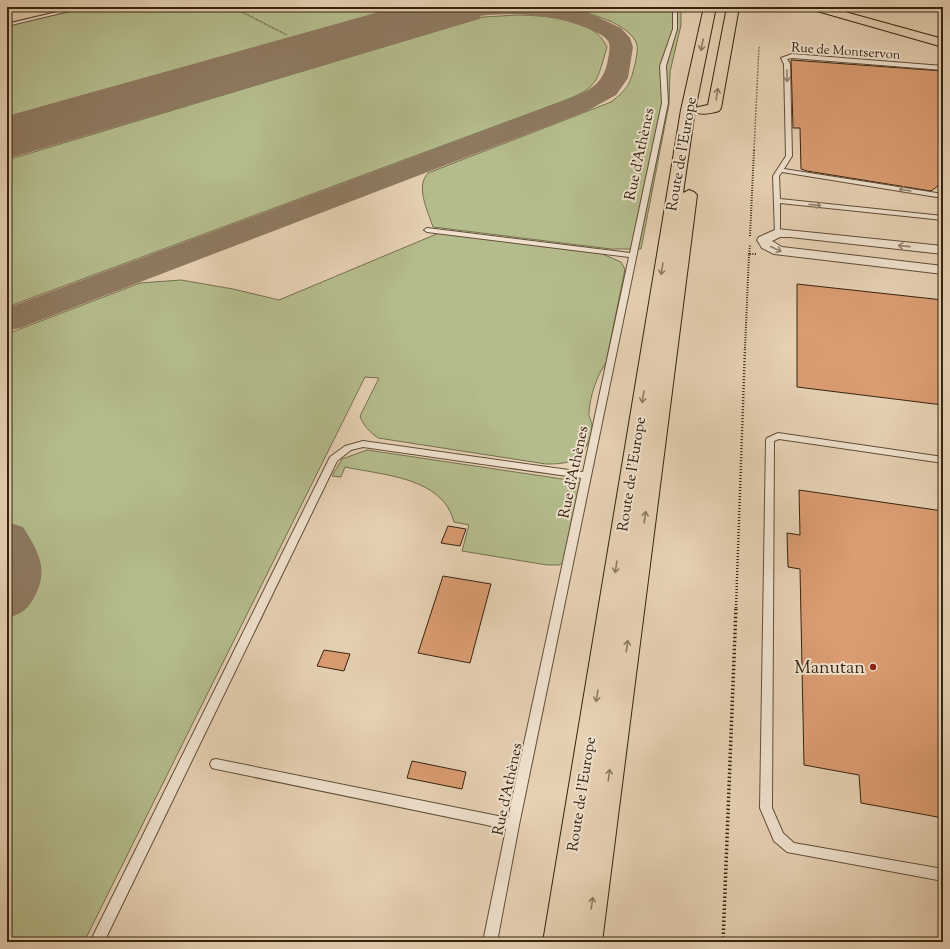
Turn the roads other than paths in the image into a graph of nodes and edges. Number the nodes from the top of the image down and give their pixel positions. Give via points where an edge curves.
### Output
1 (84, 7) edge
2 (675, 7) edge
3 (710, 7) edge
4 (721, 7) edge
5 (733, 7) edge
6 (739, 7) edge
7 (807, 7) edge
8 (814, 7) edge
9 (844, 7) edge
10 (694, 24) dead end
11 (7, 25) edge
12 (729, 26) junction
13 (889, 28) junction
14 (943, 34) edge
15 (943, 43) edge
16 (943, 68) edge
17 (688, 110) junction
18 (703, 110) junction
19 (700, 125) dead end
20 (695, 155) dead end
21 (781, 170) junction
22 (943, 196) edge
23 (776, 201) junction
24 (943, 218) edge
25 (427, 230) dead end
26 (777, 233) junction
27 (943, 250) edge
28 (633, 255) junction
29 (943, 270) edge
30 (943, 460) edge
31 (587, 476) junction
32 (216, 764) dead end
33 (513, 825) junction
34 (943, 875) edge
35 (97, 942) edge
36 (490, 942) edge
37 (559, 942) edge
38 (586, 942) edge

1 - 11 lane
2 - 28 lane, Rue d'Athènes via 675,29 663,66 664,103
3 -> 17 main road, Route de l'Europe
4 - 18 main road, Route de l'Europe
5 - 12 main road
6 - 12 main road
7 - 13 main road
8 - 13 main road
9 - 14 main road
10 - 17 main road via 684,106
18 -> 12 main road via 714,108
13 - 15 main road
16 -> 21 lane, Rue de Montservon via 792,56 784,58 787,64 788,156
17 -> 37 main road, Route de l'Europe
18 - 19 main road, Route de l'Europe
38 -> 20 main road, Route de l'Europe
22 -> 21 lane
21 - 23 lane, Rue de Montservon via 776,176
23 -> 24 lane
23 - 26 lane, Rue de Montservon
25 - 28 lane
27 -> 26 street
26 -> 29 street via 764,240 767,245 778,251
28 - 31 lane, Rue d'Athènes
30 - 34 lane via 778,436 770,440 766,808 778,837 791,848
31 - 33 lane, Rue d'Athènes
31 - 35 lane via 363,444 348,448 333,459
32 - 33 lane
33 - 36 lane, Rue d'Athènes

